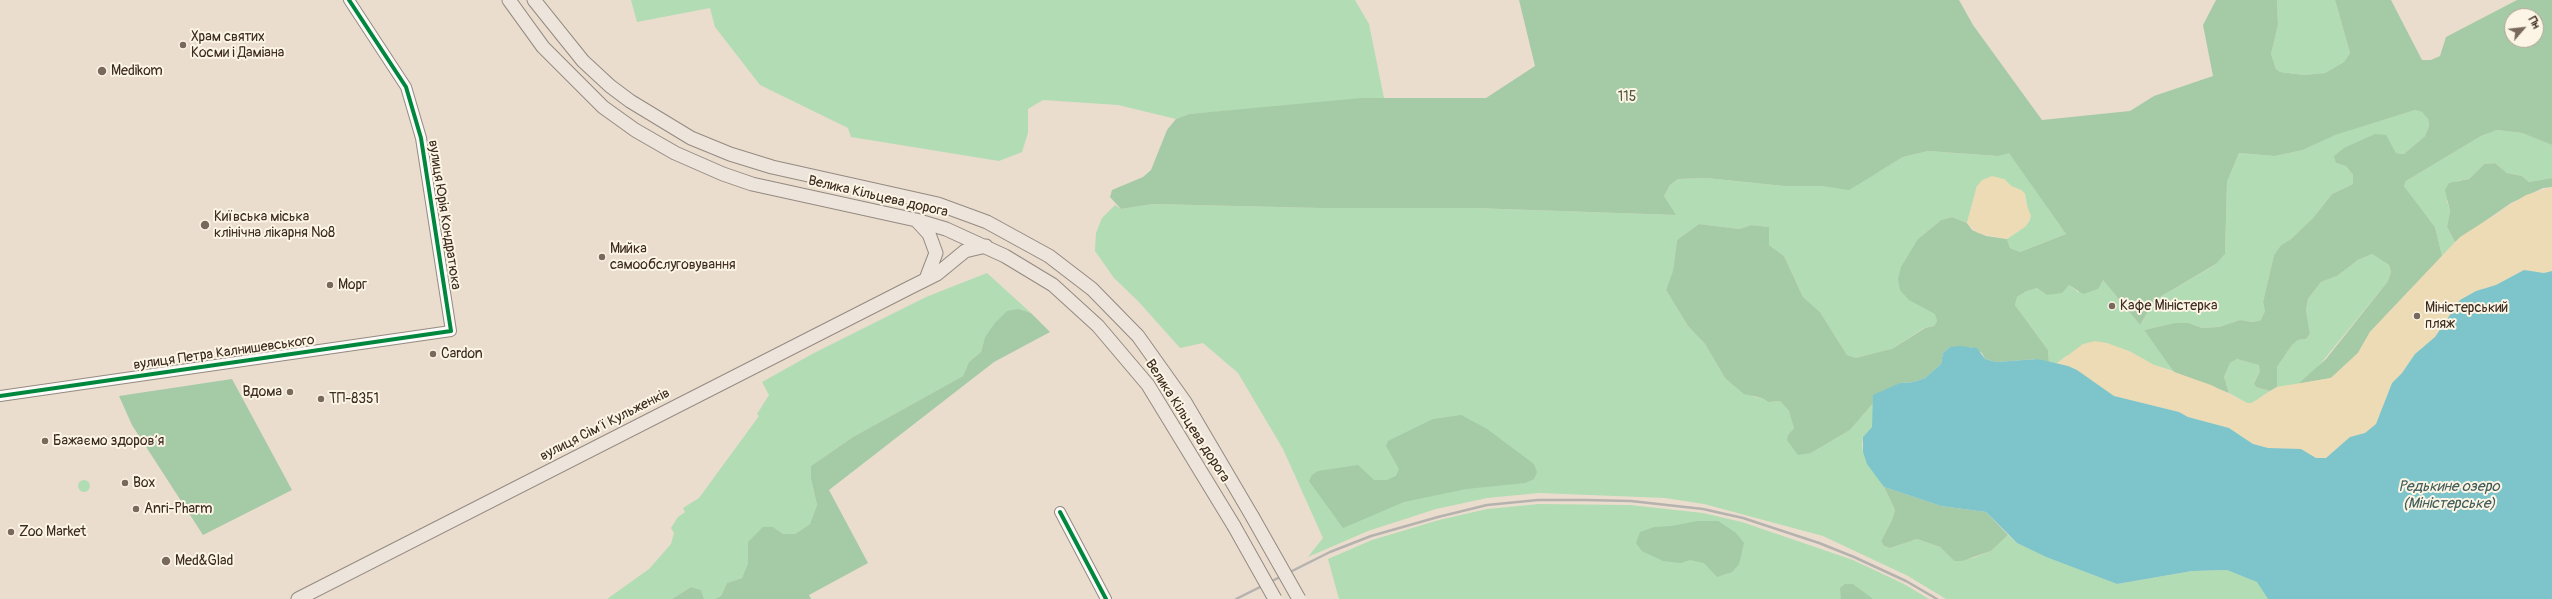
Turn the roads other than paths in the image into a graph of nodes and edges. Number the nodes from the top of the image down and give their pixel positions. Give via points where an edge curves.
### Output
1 (349, 0) edge
2 (509, 0) edge
3 (534, 0) edge
4 (916, 220) junction
5 (986, 246) junction
6 (926, 279) junction
7 (451, 331) joint
8 (0, 396) edge
9 (1060, 512) dead end
10 (298, 599) edge
11 (1106, 599) edge
12 (1275, 599) edge
13 (1298, 599) edge

1 - 7 street, вулиця Юрія Кондратюка via 406,87 421,138
2 - 4 main road, Велика Кільцева дорога via 543,47 603,107 635,130 676,153 722,174 752,184
3 - 13 main road, Велика Кільцева дорога, bridge via 583,61 610,86 691,138 772,167 938,204 987,222 1049,256 1092,289 1138,336 1185,402
4 - 5 main road, Велика Кільцева дорога
4 - 6 main road via 929,234 936,254
5 - 6 main road, вулиця Сімʼї Кульженків via 965,251
5 - 12 main road, Велика Кільцева дорога, bridge via 1053,285 1116,344 1148,385
6 - 10 main road, вулиця Сімʼї Кульженків
7 - 8 street, вулиця Петра Калнишевського
9 - 11 street

